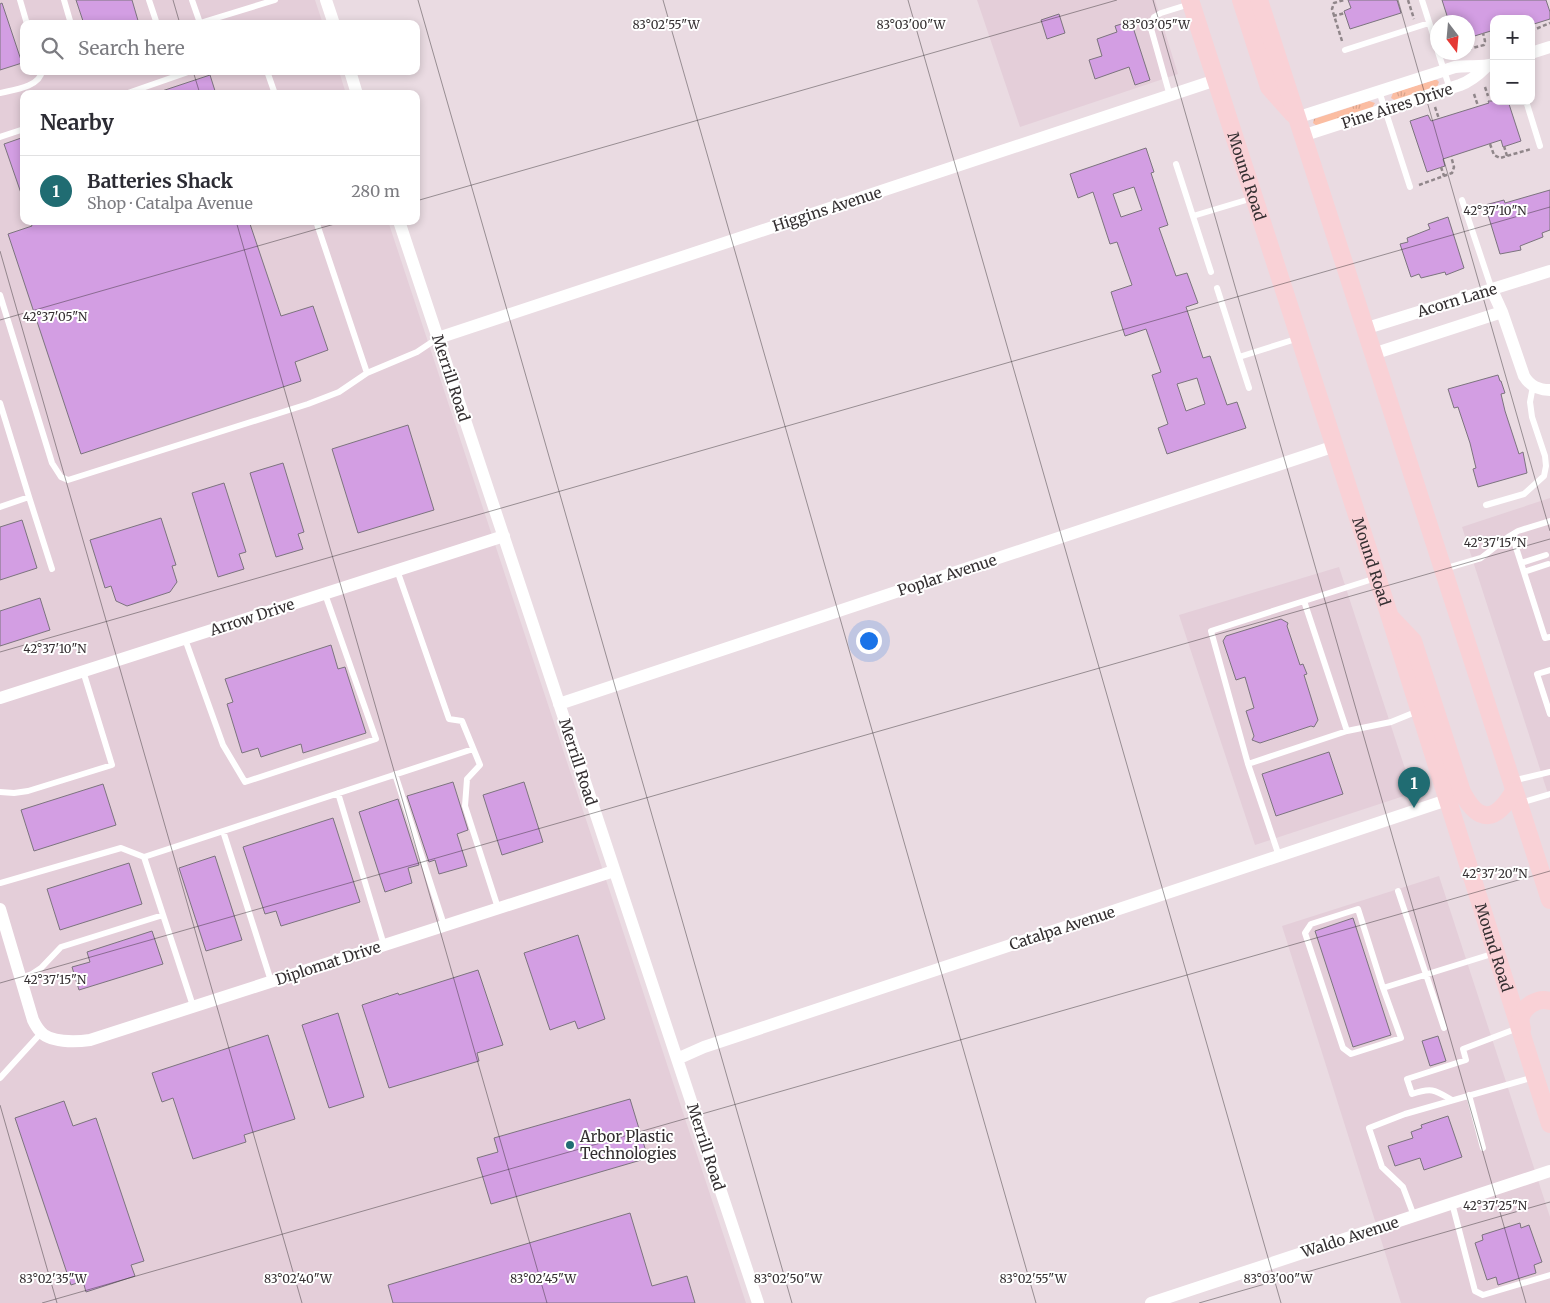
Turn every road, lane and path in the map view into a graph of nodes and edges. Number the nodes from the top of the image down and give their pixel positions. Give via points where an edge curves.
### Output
1 (20, 0) edge
2 (64, 0) edge
3 (149, 0) edge
4 (192, 0) edge
5 (275, 0) edge
6 (326, 0) edge
7 (1241, 0) edge
8 (1259, 0) edge
9 (1344, 0) edge
10 (1408, 0) edge
11 (1422, 0) edge
12 (1191, 2) edge
13 (1345, 13) dead end
14 (1333, 16) junction
15 (26, 20) edge
16 (70, 20) edge
17 (155, 20) edge
18 (199, 20) edge
19 (212, 20) edge
20 (333, 20) edge
21 (1415, 21) dead end
22 (1429, 23) junction
23 (1536, 23) dead end
24 (1550, 23) edge
25 (1430, 26) edge
26 (1538, 28) junction
27 (1535, 29) edge
28 (1483, 33) dead end
29 (1342, 42) dead end
30 (1550, 47) edge
31 (1475, 48) edge
32 (1345, 50) dead end
33 (1535, 52) edge
34 (1441, 60) edge
35 (1490, 65) edge
36 (1444, 71) junction
37 (41, 75) edge
38 (180, 75) edge
39 (268, 75) edge
40 (351, 75) edge
41 (1216, 80) junction
42 (1485, 87) dead end
43 (1450, 89) junction
44 (136, 90) edge
45 (274, 90) edge
46 (356, 90) edge
47 (1380, 91) junction
48 (0, 93) edge
49 (1474, 94) dead end
50 (1170, 96) junction
51 (1488, 96) dead end
52 (1527, 105) edge
53 (1435, 106) dead end
54 (1478, 106) dead end
55 (1385, 109) junction
56 (1296, 118) junction
57 (1439, 119) dead end
58 (20, 130) edge
59 (1302, 136) junction
60 (0, 137) edge
61 (1490, 144) dead end
62 (1504, 146) dead end
63 (1538, 146) joint
64 (1451, 156) dead end
65 (1508, 156) junction
66 (1176, 164) dead end
67 (1442, 167) dead end
68 (1444, 176) junction
69 (1413, 186) joint
70 (1254, 198) junction
71 (1462, 200) dead end
72 (1193, 216) junction
73 (317, 225) edge
74 (400, 225) edge
75 (1550, 271) edge
76 (1211, 272) dead end
77 (1217, 288) dead end
78 (1492, 290) junction
79 (0, 295) edge
80 (1502, 312) junction
81 (1364, 329) junction
82 (1300, 337) junction
83 (438, 338) junction
84 (1372, 354) junction
85 (1239, 357) junction
86 (367, 373) junction
87 (1533, 386) junction
88 (1250, 388) dead end
89 (1550, 390) edge
90 (0, 404) edge
91 (1335, 446) junction
92 (29, 498) junction
93 (1486, 505) dead end
94 (0, 507) edge
95 (1550, 521) edge
96 (1512, 535) junction
97 (504, 536) junction
98 (1546, 556) dead end
99 (1521, 563) junction
100 (1548, 564) dead end
101 (52, 569) dead end
102 (1443, 569) junction
103 (398, 570) junction
104 (1524, 572) junction
105 (1378, 578) junction
106 (325, 594) junction
107 (1304, 601) junction
108 (1550, 637) edge
109 (184, 639) junction
110 (1550, 670) edge
111 (83, 672) junction
112 (0, 698) edge
113 (559, 704) junction
114 (1427, 709) junction
115 (1550, 714) edge
116 (1346, 731) junction
117 (473, 749) junction
118 (1248, 764) junction
119 (1550, 772) edge
120 (396, 774) junction
121 (0, 792) edge
122 (1515, 792) junction
123 (338, 793) junction
124 (1550, 794) edge
125 (1447, 800) junction
126 (223, 831) junction
127 (144, 856) junction
128 (1279, 856) junction
129 (614, 871) junction
130 (0, 883) edge
131 (1398, 891) dead end
132 (1550, 900) edge
133 (498, 908) junction
134 (164, 915) junction
135 (1, 916) edge
136 (444, 925) junction
137 (384, 945) junction
138 (1496, 952) junction
139 (1426, 974) junction
140 (20, 978) junction
141 (272, 981) junction
142 (1383, 988) junction
143 (1550, 1001) edge
144 (193, 1006) junction
145 (1444, 1028) dead end
146 (41, 1033) junction
147 (1522, 1034) junction
148 (677, 1059) junction
149 (1535, 1076) junction
150 (0, 1078) edge
151 (1469, 1096) junction
152 (1452, 1100) junction
153 (1550, 1124) edge
154 (1483, 1148) dead end
155 (1550, 1171) edge
156 (1452, 1203) junction
157 (1414, 1216) junction
158 (1550, 1275) edge
159 (758, 1303) edge
160 (1151, 1303) edge

1 - 15 lane
2 - 16 lane
3 - 17 lane
4 - 18 lane
5 - 19 lane
6 - 20 street
7 - 56 main road via 1269,87
8 - 56 main road
9 - 14 path via 1332,6
10 - 21 path
11 - 22 lane
12 - 41 main road, Mound Road
12 - 50 lane via 1161,13 1150,25
13 - 14 path
14 - 29 path
22 - 25 lane
22 - 32 lane
23 - 26 path
24 - 26 path
26 - 27 path
28 - 31 path via 1485,43
30 - 33 street
34 - 36 lane
35 - 36 street, Pine Aires Drive
35 - 43 street, Pine Aires Drive via 1468,82
36 - 43 lane
36 - 47 street, Pine Aires Drive
37 - 48 lane via 30,85
38 - 44 lane
39 - 45 lane
40 - 46 street
41 - 50 street, Higgins Avenue
41 - 70 main road, Mound Road
42 - 51 path
43 - 55 street, Pine Aires Drive
47 - 55 lane
47 - 56 street, Pine Aires Drive
49 - 54 path
50 - 83 street, Higgins Avenue
52 - 63 lane
53 - 57 path
55 - 59 street, Pine Aires Drive
55 - 69 lane
56 - 59 main road
58 - 60 lane
59 - 81 main road
61 - 65 path via 1496,157
62 - 65 path
63 - 65 path
64 - 68 path via 1454,170
66 - 72 lane
67 - 68 path
68 - 69 path
70 - 72 lane
70 - 82 main road, Mound Road
71 - 78 lane
72 - 76 lane
73 - 86 lane
74 - 83 street, Merrill Road
75 - 78 street, Acorn Lane
77 - 85 lane
78 - 80 street
78 - 81 street, Acorn Lane
79 - 86 lane via 52,463 61,477 68,480 308,404 339,392
80 - 84 street, Acorn Lane
80 - 87 street via 1524,376
81 - 84 main road
82 - 85 lane
82 - 91 main road, Mound Road
83 - 86 lane via 417,352
83 - 97 street, Merrill Road
84 - 102 main road
85 - 88 lane
87 - 89 street
87 - 93 lane via 1530,402 1546,466 1544,476 1524,494
90 - 92 lane
91 - 105 main road, Mound Road
91 - 113 street, Poplar Avenue
92 - 94 lane
92 - 101 lane
95 - 96 lane
96 - 99 lane
96 - 102 lane via 1481,558
97 - 103 street, Arrow Drive
97 - 113 street, Merrill Road
98 - 99 lane
99 - 104 lane
100 - 104 lane
102 - 122 main road
103 - 106 street, Arrow Drive
103 - 117 lane via 449,719 462,721
104 - 108 lane via 1545,638
105 - 107 lane
105 - 114 main road, Mound Road via 1390,617 1414,641
106 - 109 street, Arrow Drive
106 - 109 lane via 376,739 245,782 223,745
107 - 116 lane
107 - 118 lane via 1211,631
109 - 111 street, Arrow Drive
110 - 115 lane via 1537,674
111 - 112 street, Arrow Drive
111 - 121 lane via 112,765 28,791
113 - 129 street, Merrill Road
114 - 116 lane via 1391,722
114 - 122 main road via 1472,809 1483,815 1493,814
114 - 125 main road, Mound Road
116 - 118 lane
117 - 120 lane
117 - 133 lane via 480,765 467,778 465,806
118 - 128 lane
119 - 122 lane
120 - 123 lane
120 - 136 lane
122 - 124 lane
122 - 132 main road
123 - 126 lane
123 - 137 lane
125 - 128 street, Catalpa Avenue
125 - 138 main road, Mound Road
126 - 127 lane
126 - 141 lane
127 - 130 lane via 120,848
127 - 134 lane
128 - 148 street, Catalpa Avenue via 713,1044
129 - 133 street, Diplomat Drive
129 - 148 street, Merrill Road
131 - 139 lane
133 - 136 street, Diplomat Drive
134 - 140 lane via 61,947 41,968
134 - 144 lane
135 - 140 street
136 - 137 street, Diplomat Drive
137 - 141 street, Diplomat Drive
138 - 139 lane
138 - 147 main road, Mound Road
139 - 142 lane
139 - 145 lane
140 - 146 street
141 - 144 street, Diplomat Drive
142 - 142 lane via 1358,909 1311,924 1305,933 1343,1048 1351,1054 1401,1038
143 - 147 main road via 1535,1002 1525,1009 1520,1019
144 - 146 street, Diplomat Drive via 90,1040 57,1040
146 - 150 lane
147 - 149 main road, Mound Road
147 - 152 lane via 1463,1049 1466,1060 1407,1079 1412,1094 1432,1090
148 - 159 street, Merrill Road
149 - 151 lane
149 - 153 main road, Mound Road
151 - 152 lane
151 - 154 lane
152 - 157 lane via 1370,1128 1382,1167 1403,1187
155 - 156 street, Waldo Avenue
156 - 157 street, Waldo Avenue
156 - 158 lane via 1475,1291 1483,1295
157 - 160 street, Waldo Avenue

